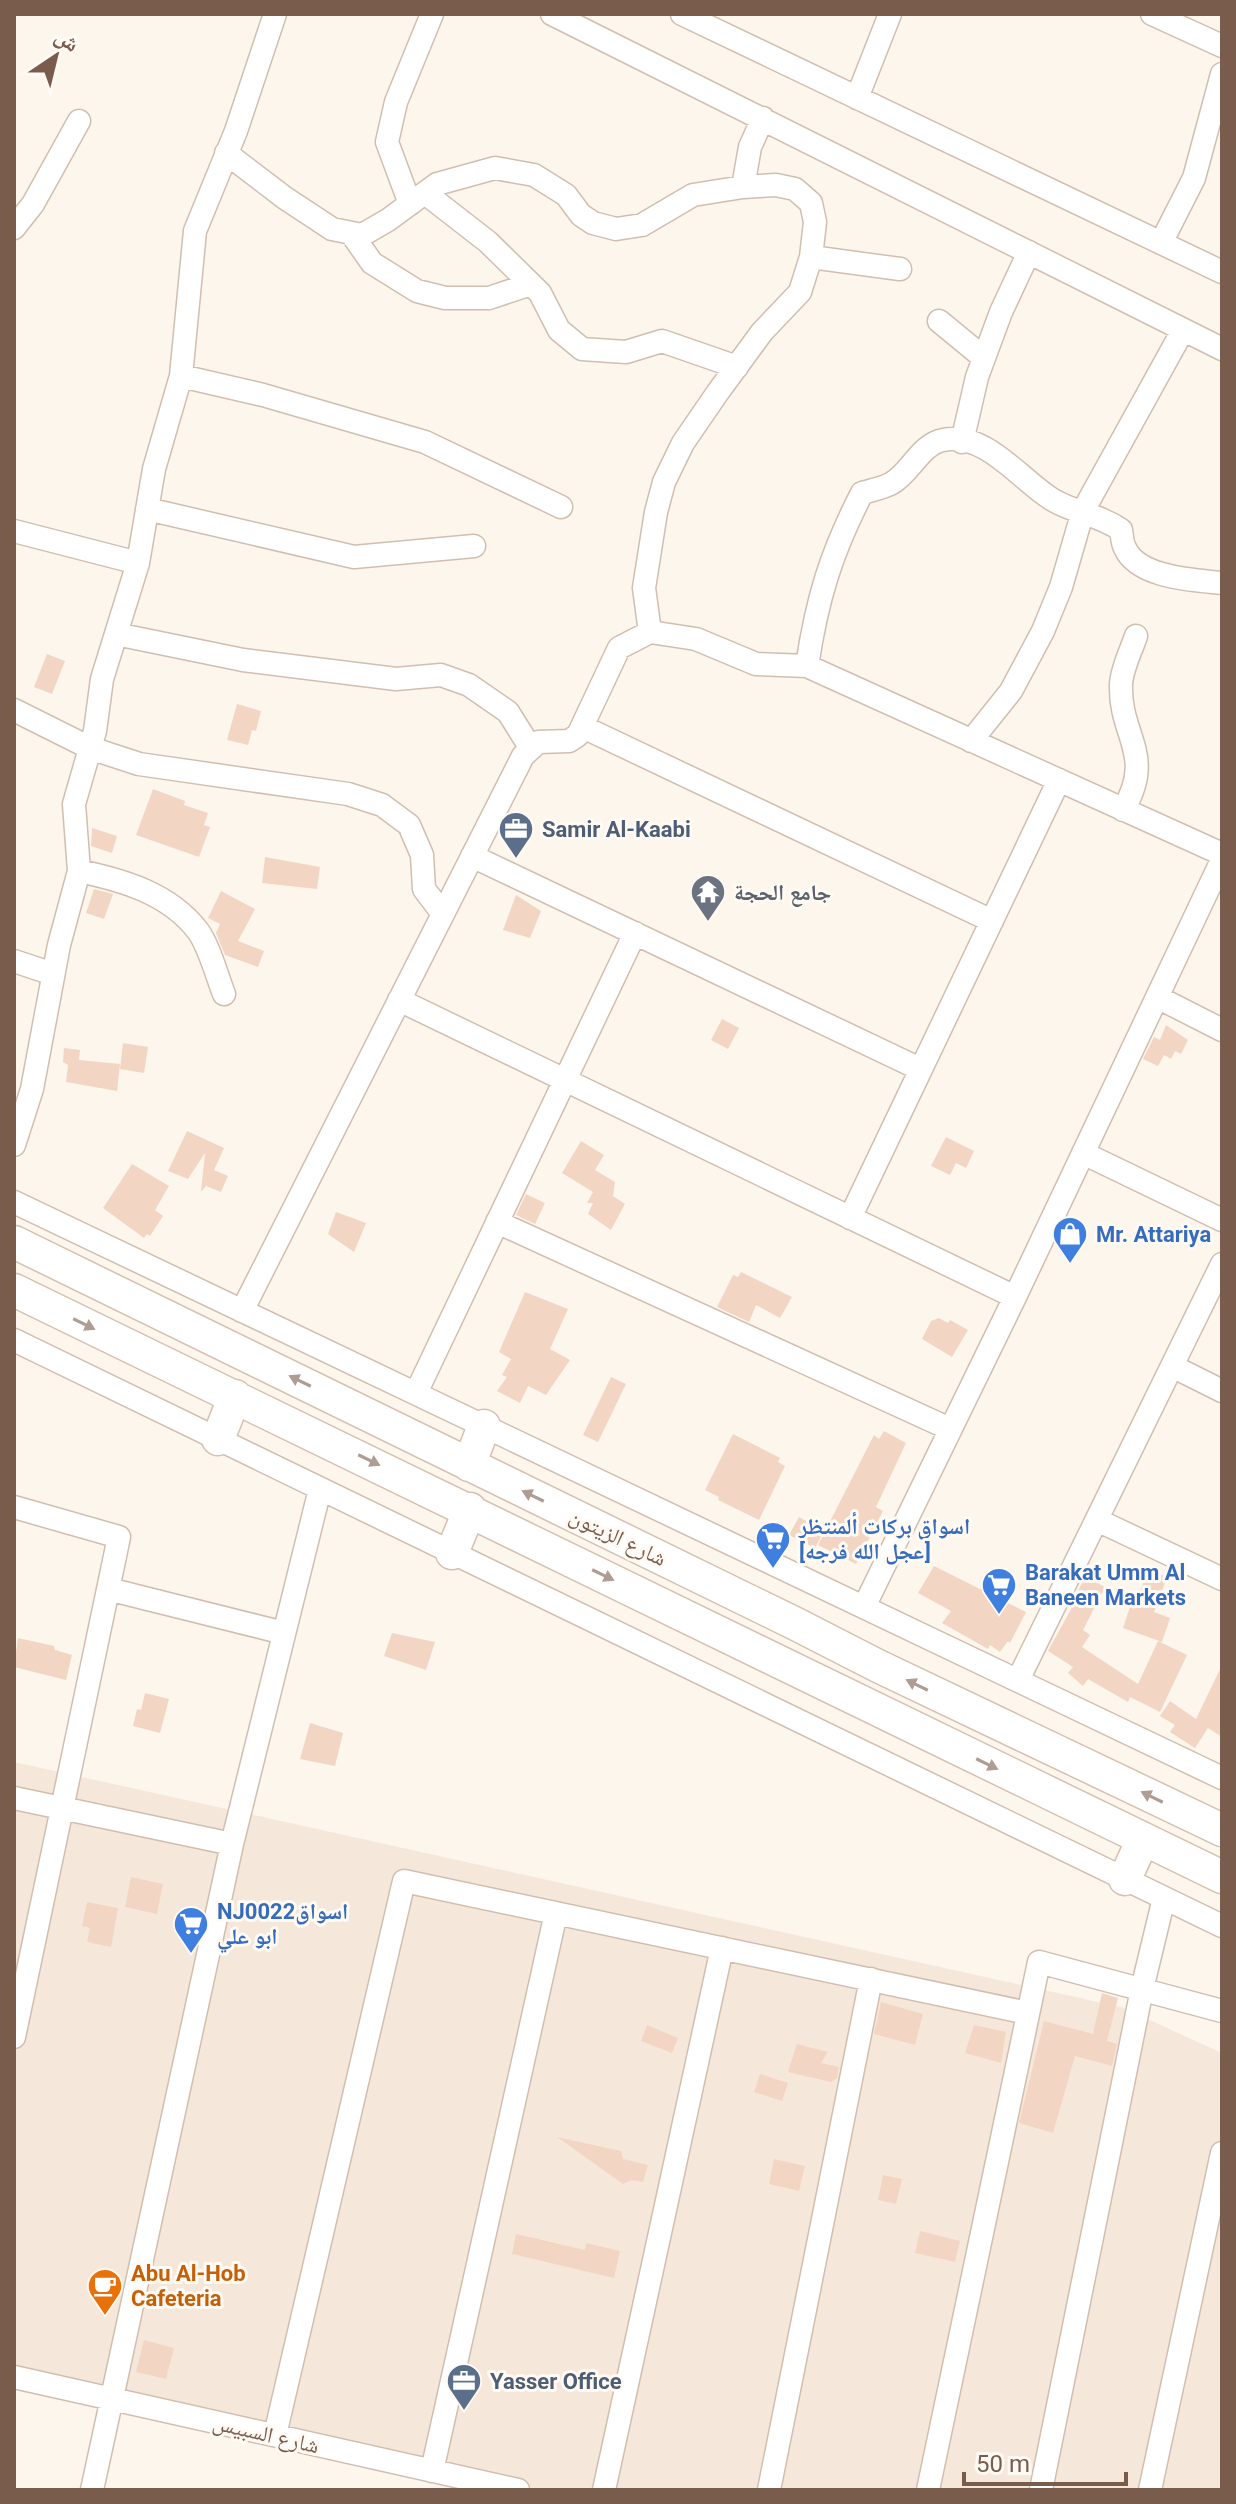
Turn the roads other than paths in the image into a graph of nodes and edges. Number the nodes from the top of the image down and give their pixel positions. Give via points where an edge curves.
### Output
1 (275, 14) edge
2 (432, 14) edge
3 (552, 14) edge
4 (682, 14) edge
5 (890, 14) edge
6 (1152, 14) edge
7 (1222, 46) edge
8 (1222, 74) edge
9 (857, 98) junction
10 (763, 118) junction
11 (79, 121) dead end
12 (226, 153) junction
13 (743, 187) junction
14 (417, 199) junction
15 (14, 228) edge
16 (351, 233) junction
17 (1161, 243) junction
18 (1029, 252) junction
19 (811, 257) junction
20 (900, 269) dead end
21 (1222, 272) edge
22 (531, 284) junction
23 (939, 321) dead end
24 (1183, 330) junction
25 (1222, 349) edge
26 (984, 358) junction
27 (737, 367) junction
28 (181, 376) junction
29 (962, 442) junction
30 (561, 507) dead end
31 (147, 509) junction
32 (1083, 511) junction
33 (14, 531) edge
34 (474, 546) dead end
35 (138, 563) junction
36 (1222, 583) edge
37 (650, 632) junction
38 (116, 634) junction
39 (1136, 636) dead end
40 (807, 666) junction
41 (14, 710) edge
42 (583, 727) junction
43 (971, 741) junction
44 (530, 747) junction
45 (90, 748) junction
46 (1059, 780) junction
47 (1123, 810) junction
48 (472, 856) junction
49 (1222, 857) edge
50 (79, 871) junction
51 (443, 914) junction
52 (992, 921) junction
53 (635, 933) junction
54 (14, 961) edge
55 (53, 974) junction
56 (224, 994) dead end
57 (1157, 997) junction
58 (399, 1000) junction
59 (1222, 1030) edge
60 (920, 1069) junction
61 (565, 1081) junction
62 (14, 1145) edge
63 (1083, 1153) junction
64 (14, 1202) edge
65 (850, 1218) junction
66 (1222, 1220) edge
67 (497, 1222) junction
68 (14, 1242) edge
69 (1222, 1264) edge
70 (14, 1290) edge
71 (1015, 1297) junction
72 (242, 1311) junction
73 (14, 1340) edge
74 (1172, 1366) junction
75 (1222, 1391) edge
76 (416, 1393) junction
77 (235, 1396) junction
78 (484, 1426) junction
79 (950, 1429) junction
80 (218, 1439) junction
81 (469, 1465) junction
82 (320, 1489) junction
83 (14, 1507) edge
84 (470, 1509) junction
85 (1097, 1520) junction
86 (452, 1553) junction
87 (1222, 1579) edge
88 (108, 1589) junction
89 (864, 1607) junction
90 (796, 1624) junction
91 (284, 1633) junction
92 (778, 1661) junction
93 (878, 1666) junction
94 (1018, 1680) junction
95 (865, 1705) junction
96 (1222, 1778) edge
97 (14, 1798) edge
98 (62, 1808) junction
99 (1222, 1830) edge
100 (1143, 1839) junction
101 (232, 1844) junction
102 (1222, 1877) edge
103 (1125, 1879) junction
104 (1164, 1898) junction
105 (556, 1913) junction
106 (1222, 1926) edge
107 (722, 1948) junction
108 (871, 1979) junction
109 (1142, 1989) junction
110 (1222, 2011) edge
111 (1028, 2013) junction
112 (14, 2037) edge
113 (1222, 2153) edge
114 (14, 2377) edge
115 (110, 2399) junction
116 (275, 2435) junction
117 (432, 2471) junction
118 (92, 2490) edge
119 (518, 2490) edge
120 (604, 2490) edge
121 (769, 2490) edge
122 (928, 2490) edge
123 (1041, 2490) edge
124 (1150, 2490) edge

1 - 12 street
2 - 14 street via 396,102 387,142
3 - 10 street
4 - 9 street
5 - 9 street
6 - 7 street
8 - 17 street via 1194,178
9 - 17 street
10 - 13 street via 750,147
10 - 18 street
11 - 15 street
12 - 16 street via 332,229
12 - 28 street via 195,231
13 - 14 street via 693,195 642,225 616,229 593,223 566,195 534,175 495,168 437,184
13 - 19 street via 795,189 811,203
14 - 16 street via 362,235
14 - 22 street via 488,242
16 - 22 street via 372,263 417,291 445,298 489,298
17 - 21 street
18 - 24 street
18 - 26 street
19 - 20 street
19 - 27 street via 800,292
22 - 27 street via 559,330 582,349 626,352 662,341
23 - 26 street
24 - 25 street
24 - 32 street
26 - 29 street
27 - 37 street via 683,443 664,482 644,588
28 - 30 street via 425,442
28 - 31 street
29 - 32 street via 976,443 1054,501
29 - 40 street via 942,440 892,483 862,493 826,572
31 - 34 street via 354,557
31 - 35 street
32 - 36 street via 1121,530 1125,550 1140,565 1189,580
32 - 43 street via 1043,631 1011,691
33 - 35 street
35 - 38 street
37 - 40 street via 696,639 756,664
37 - 42 street via 619,648
38 - 44 street via 243,660 396,679 441,675 469,685 508,712
38 - 45 street
39 - 47 street via 1121,681 1123,712 1139,767
40 - 43 street
41 - 45 street
42 - 44 street via 569,741 548,740
42 - 52 street
43 - 46 street
44 - 48 street
45 - 50 street via 74,804
45 - 51 street via 139,764 348,794 382,805 409,825 422,855 424,889
46 - 47 street
46 - 52 street
47 - 49 street
48 - 51 street
48 - 53 street
49 - 57 street
50 - 55 street
50 - 56 street via 123,881 167,902 199,932
51 - 58 street
52 - 60 street
53 - 60 street
53 - 61 street
54 - 55 street
55 - 62 street via 32,1089
57 - 59 street
57 - 63 street
58 - 61 street
58 - 72 street
60 - 65 street
61 - 65 street
61 - 67 street
63 - 66 street
63 - 71 street
64 - 72 street
65 - 71 street
67 - 76 street
67 - 79 street
81 -> 68 main road, شارع الزيتون
69 - 74 street
70 -> 77 main road, شارع الزيتون
71 - 79 street
72 - 76 street
73 - 80 street
74 - 75 street
74 - 85 street
76 - 78 street
77 - 80 main road
77 -> 84 main road, شارع الزيتون
78 - 81 main road
78 - 89 street
79 - 89 street
80 - 82 street
90 -> 81 main road, شارع الزيتون
82 - 86 street
82 - 91 street
83 - 88 street via 119,1537
84 - 86 main road
84 -> 92 main road, شارع الزيتون
85 - 87 street
85 - 94 street
86 - 103 street
88 - 91 street
88 - 98 street
89 - 94 street
90 - 92 main road via 796,1647
90 - 93 main road, شارع الزيتون
91 - 101 street
92 - 95 main road, شارع الزيتون
93 - 95 main road via 857,1681
99 -> 93 main road, شارع الزيتون
94 - 96 street
95 -> 100 main road, شارع الزيتون
97 - 98 street
98 - 101 street
98 - 112 street
100 - 102 main road, شارع الزيتون
100 - 103 main road
101 - 115 street
103 - 104 street
104 - 106 street
104 - 109 street
105 - 107 street
105 - 116 street via 404,1881
105 - 117 street
107 - 108 street
107 - 120 street
108 - 111 street
108 - 121 street
109 - 110 street
109 - 111 street via 1039,1962
109 - 123 street
111 - 122 street
113 - 124 street
114 - 115 street, شارع السبيس
115 - 116 street, شارع السبيس
115 - 118 street
116 - 117 street, شارع السبيس
117 - 119 street, شارع السبيس

